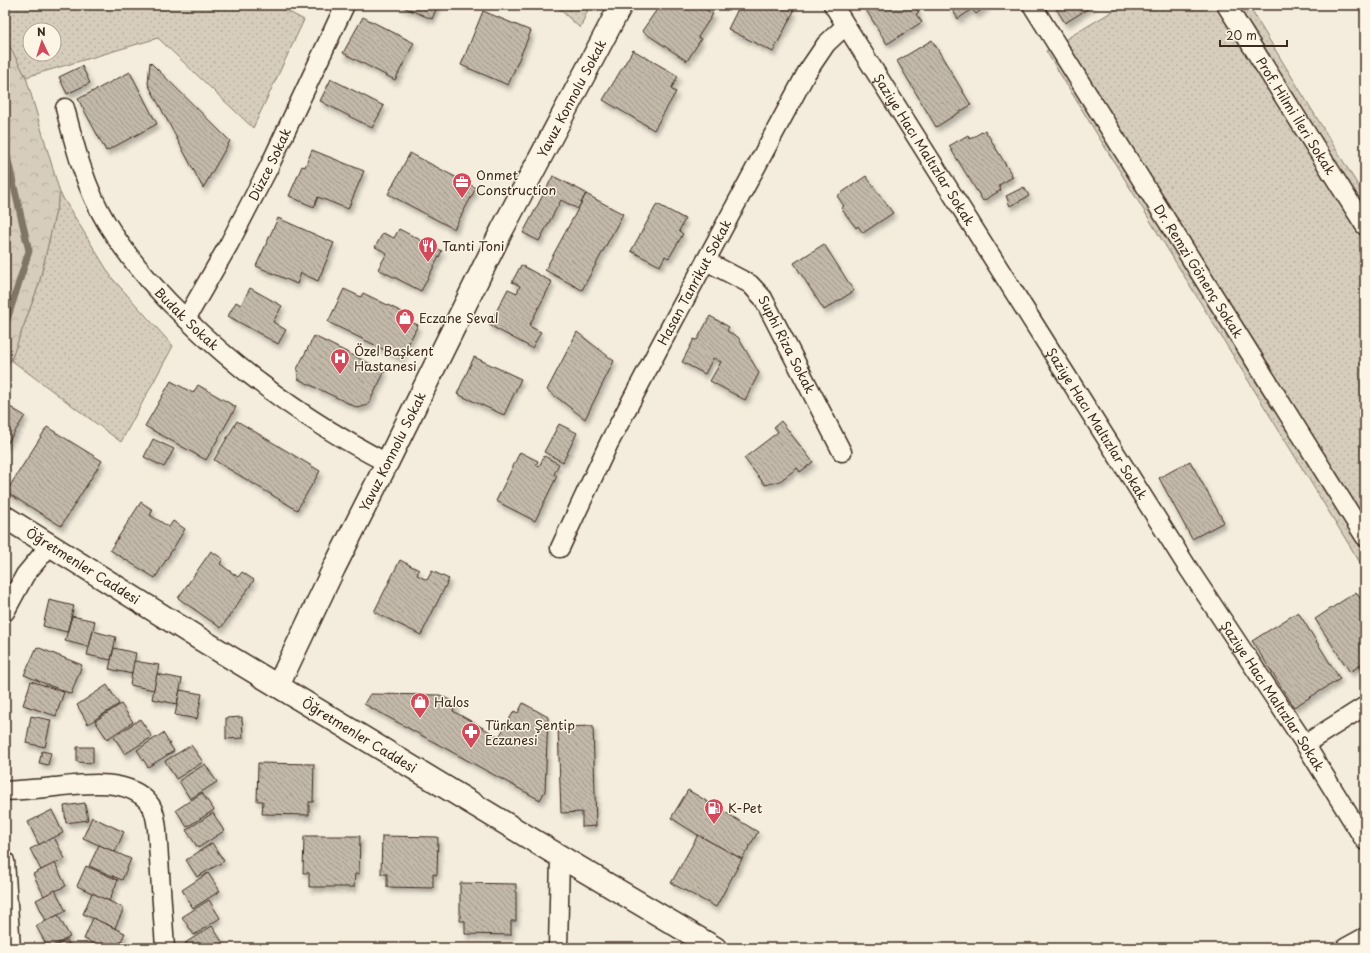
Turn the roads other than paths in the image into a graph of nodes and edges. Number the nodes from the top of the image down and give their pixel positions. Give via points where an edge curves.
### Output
1 (345, 5) edge
2 (621, 5) edge
3 (833, 5) edge
4 (1032, 5) edge
5 (1226, 5) edge
6 (844, 26) junction
7 (65, 108) dead end
8 (1365, 226) edge
9 (706, 261) junction
10 (186, 319) junction
11 (842, 452) dead end
12 (388, 463) junction
13 (5, 518) edge
14 (1365, 537) edge
15 (50, 545) junction
16 (560, 548) dead end
17 (5, 612) edge
18 (278, 686) junction
19 (1365, 706) edge
20 (1305, 744) junction
21 (5, 791) edge
22 (1365, 840) edge
23 (560, 857) junction
24 (5, 861) edge
25 (1365, 937) edge
26 (11, 948) edge
27 (165, 948) edge
28 (558, 948) edge
29 (715, 948) edge
30 (1345, 948) edge

1 - 10 street, Düzce Sokak via 268,169
2 - 12 main road, Yavuz Konnolu Sokak via 502,230
3 - 6 street, Şaziye Hacı Maltızlar Sokak
4 - 14 street, Dr. Remzi Gönenç Sokak
5 - 8 street, Prof. Hilmi İleri Sokak
6 - 9 street, Hasan Tanrikut Sokak via 826,44 807,72
6 - 20 street, Şaziye Hacı Maltızlar Sokak via 1188,568
7 - 10 street, Budak Sokak via 79,161 106,222 138,267
9 - 11 street, Suphi Riza Sokak via 750,284 763,298
9 - 16 street, Hasan Tanrikut Sokak via 609,443
10 - 12 street, Budak Sokak via 216,348 288,404 353,445
12 - 18 main road, Yavuz Konnolu Sokak
13 - 15 main road, Öğretmenler Caddesi
15 - 17 street via 25,575
15 - 18 main road, Öğretmenler Caddesi
18 - 23 main road, Öğretmenler Caddesi
19 - 20 street
20 - 22 street, Şaziye Hacı Maltızlar Sokak
21 - 27 street via 107,784 139,794 150,804 157,829
23 - 28 street
23 - 29 main road, Öğretmenler Caddesi
24 - 26 street
25 - 30 street

